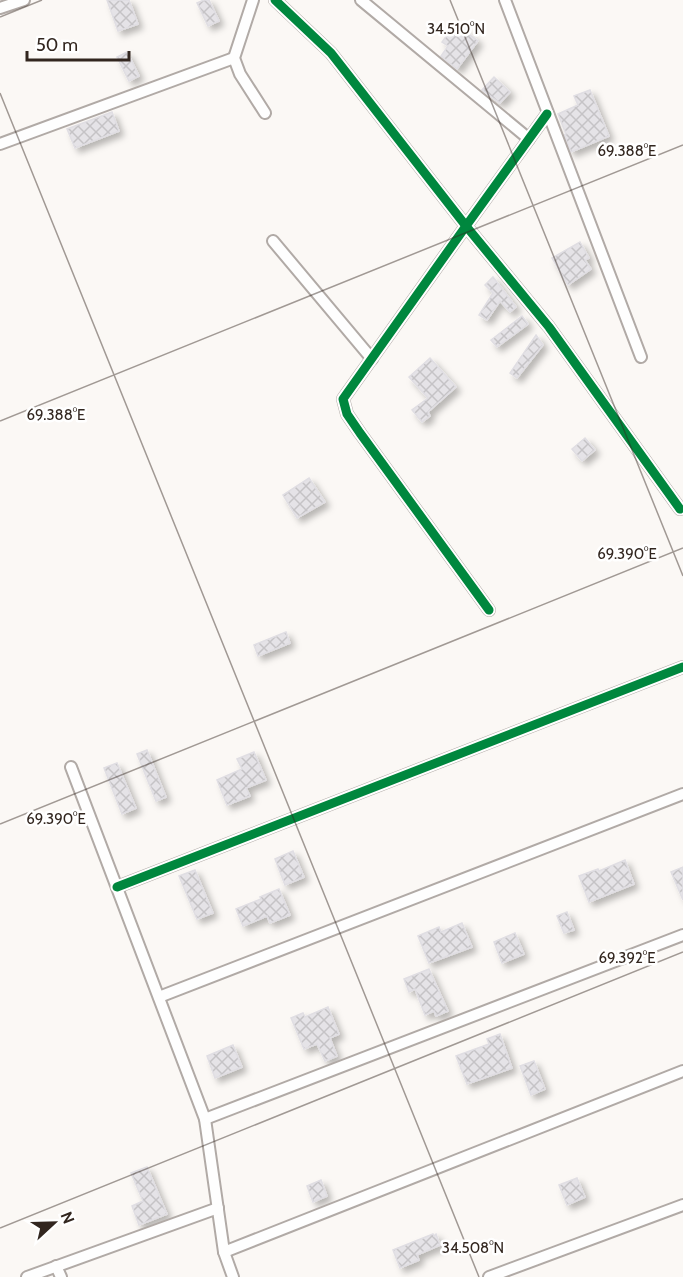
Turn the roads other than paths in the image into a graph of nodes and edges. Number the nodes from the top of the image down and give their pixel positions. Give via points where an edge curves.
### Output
1 (24, 0) edge
2 (253, 0) edge
3 (275, 0) edge
4 (361, 0) edge
5 (505, 0) edge
6 (0, 9) edge
7 (234, 58) junction
8 (265, 113) dead end
9 (547, 114) junction
10 (529, 139) junction
11 (0, 144) edge
12 (466, 226) junction
13 (273, 241) dead end
14 (641, 357) dead end
15 (372, 359) junction
16 (680, 508) dead end
17 (489, 610) dead end
18 (683, 667) edge
19 (71, 767) dead end
20 (683, 794) edge
21 (117, 887) junction
22 (683, 935) edge
23 (159, 997) junction
24 (683, 1071) edge
25 (205, 1119) junction
26 (683, 1204) edge
27 (218, 1208) junction
28 (224, 1252) junction
29 (56, 1266) junction
30 (27, 1277) edge
31 (61, 1277) edge
32 (233, 1277) edge
33 (489, 1277) edge

1 - 6 street
2 - 7 street
3 - 12 street via 331,53
4 - 10 street
5 - 9 street
7 - 8 street
7 - 11 street
9 - 10 street
9 - 14 street
10 - 12 street
12 - 15 street
12 - 16 street via 549,327
13 - 15 street
15 - 17 street via 343,399 347,414
18 - 21 street
19 - 21 street
20 - 23 street
21 - 23 street
22 - 25 street
23 - 25 street
24 - 28 street
25 - 27 street
26 - 33 street
27 - 28 street
27 - 29 street
28 - 32 street
29 - 30 street
29 - 31 street

